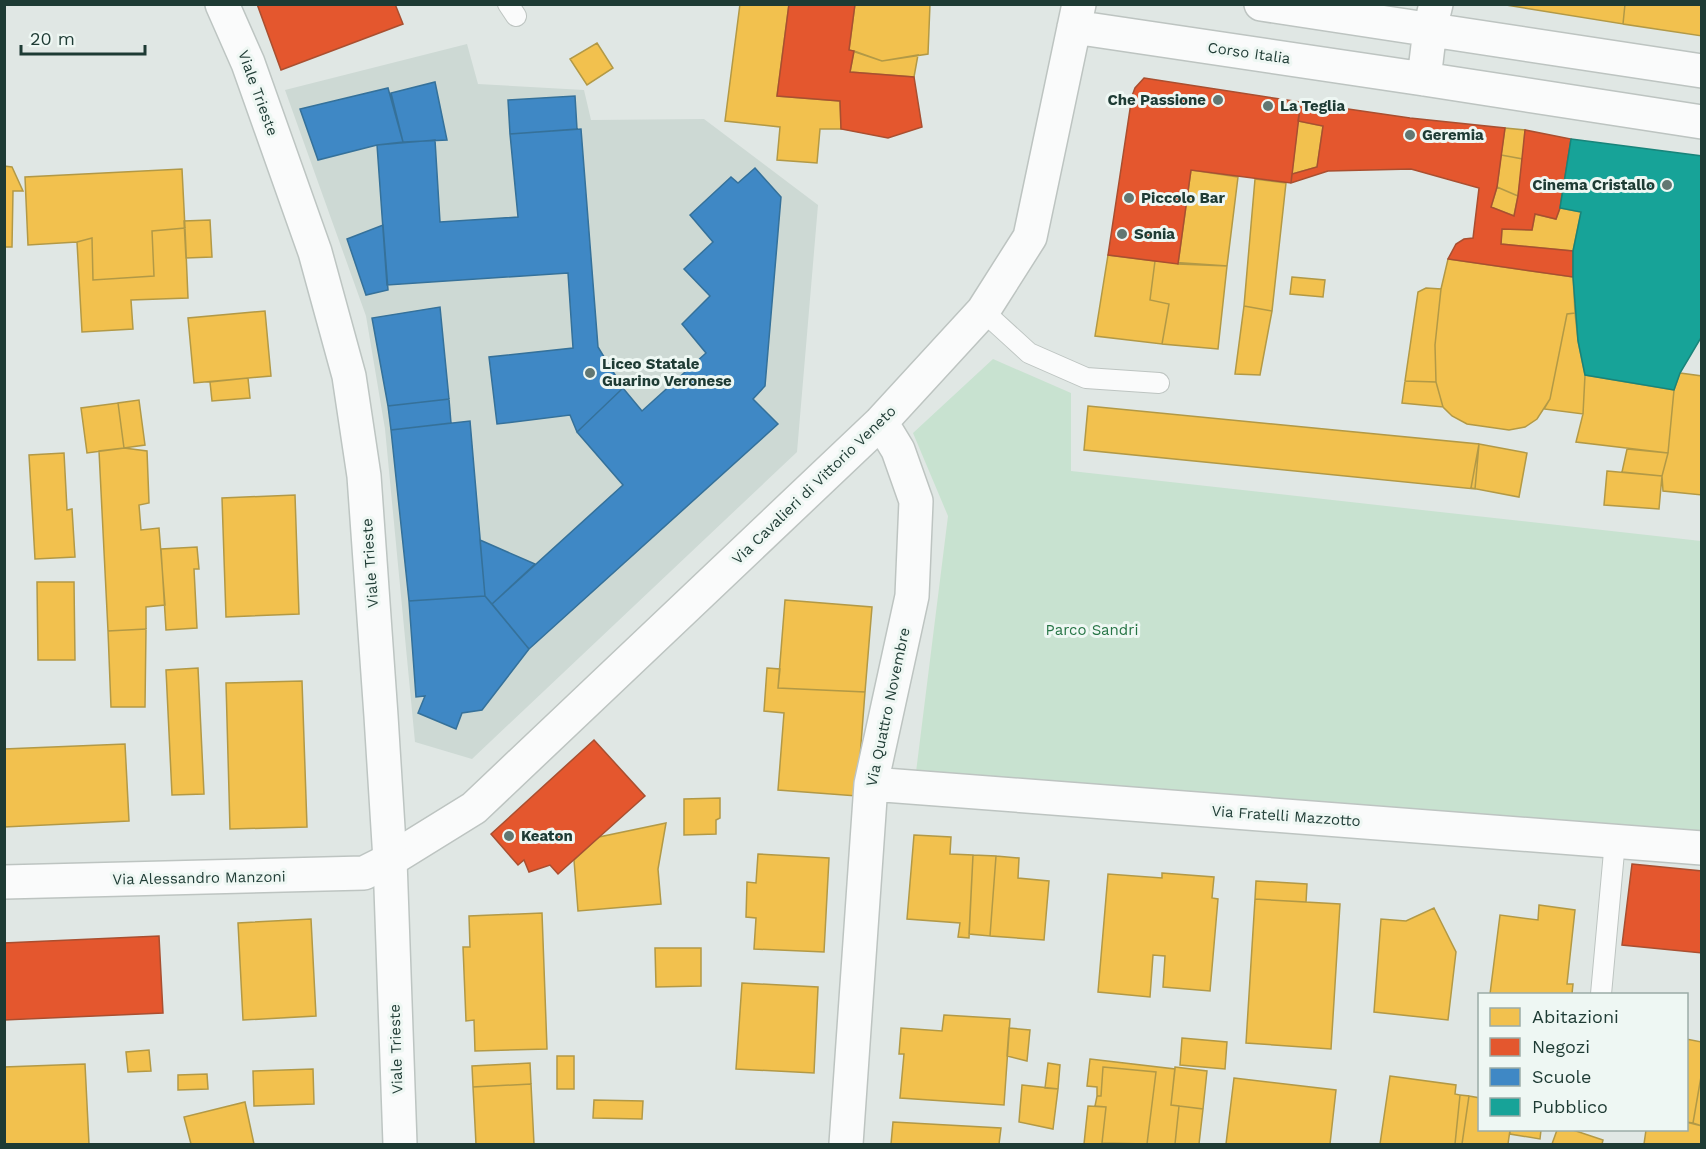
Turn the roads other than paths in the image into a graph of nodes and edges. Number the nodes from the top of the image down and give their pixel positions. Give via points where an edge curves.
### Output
1 (222, 4) edge
2 (1261, 4) edge
3 (1076, 16) edge
4 (1433, 17) edge
5 (1691, 69) edge
6 (1424, 79) junction
7 (1688, 120) edge
8 (983, 312) junction
9 (1159, 383) dead end
10 (881, 422) junction
11 (871, 784) junction
12 (1615, 841) junction
13 (1701, 848) edge
14 (390, 860) junction
15 (4, 882) edge
16 (1600, 993) edge
17 (400, 1144) edge
18 (846, 1144) edge

1 - 14 street, Viale Trieste via 248,63 315,252 349,376 364,476
2 - 4 street, Corso Italia
3 - 6 street, Corso Italia
3 - 8 street, Via Cavalieri di Vittorio Veneto via 1030,237
4 - 5 street, Corso Italia
4 - 6 street
5 - 7 street, Corso Italia
6 - 7 street, Corso Italia
8 - 9 lane via 1029,353 1086,378
8 - 10 street, Via Cavalieri di Vittorio Veneto
10 - 11 street, Via Quattro Novembre via 898,450 916,501 912,596
10 - 14 street, Via Cavalieri di Vittorio Veneto via 474,808
11 - 12 street, Via Fratelli Mazzotto
11 - 18 street, Via Quattro Novembre
12 - 13 street, Via Fratelli Mazzotto
12 - 16 lane
14 - 15 street, Via Alessandro Manzoni via 364,873
14 - 17 street, Viale Trieste

